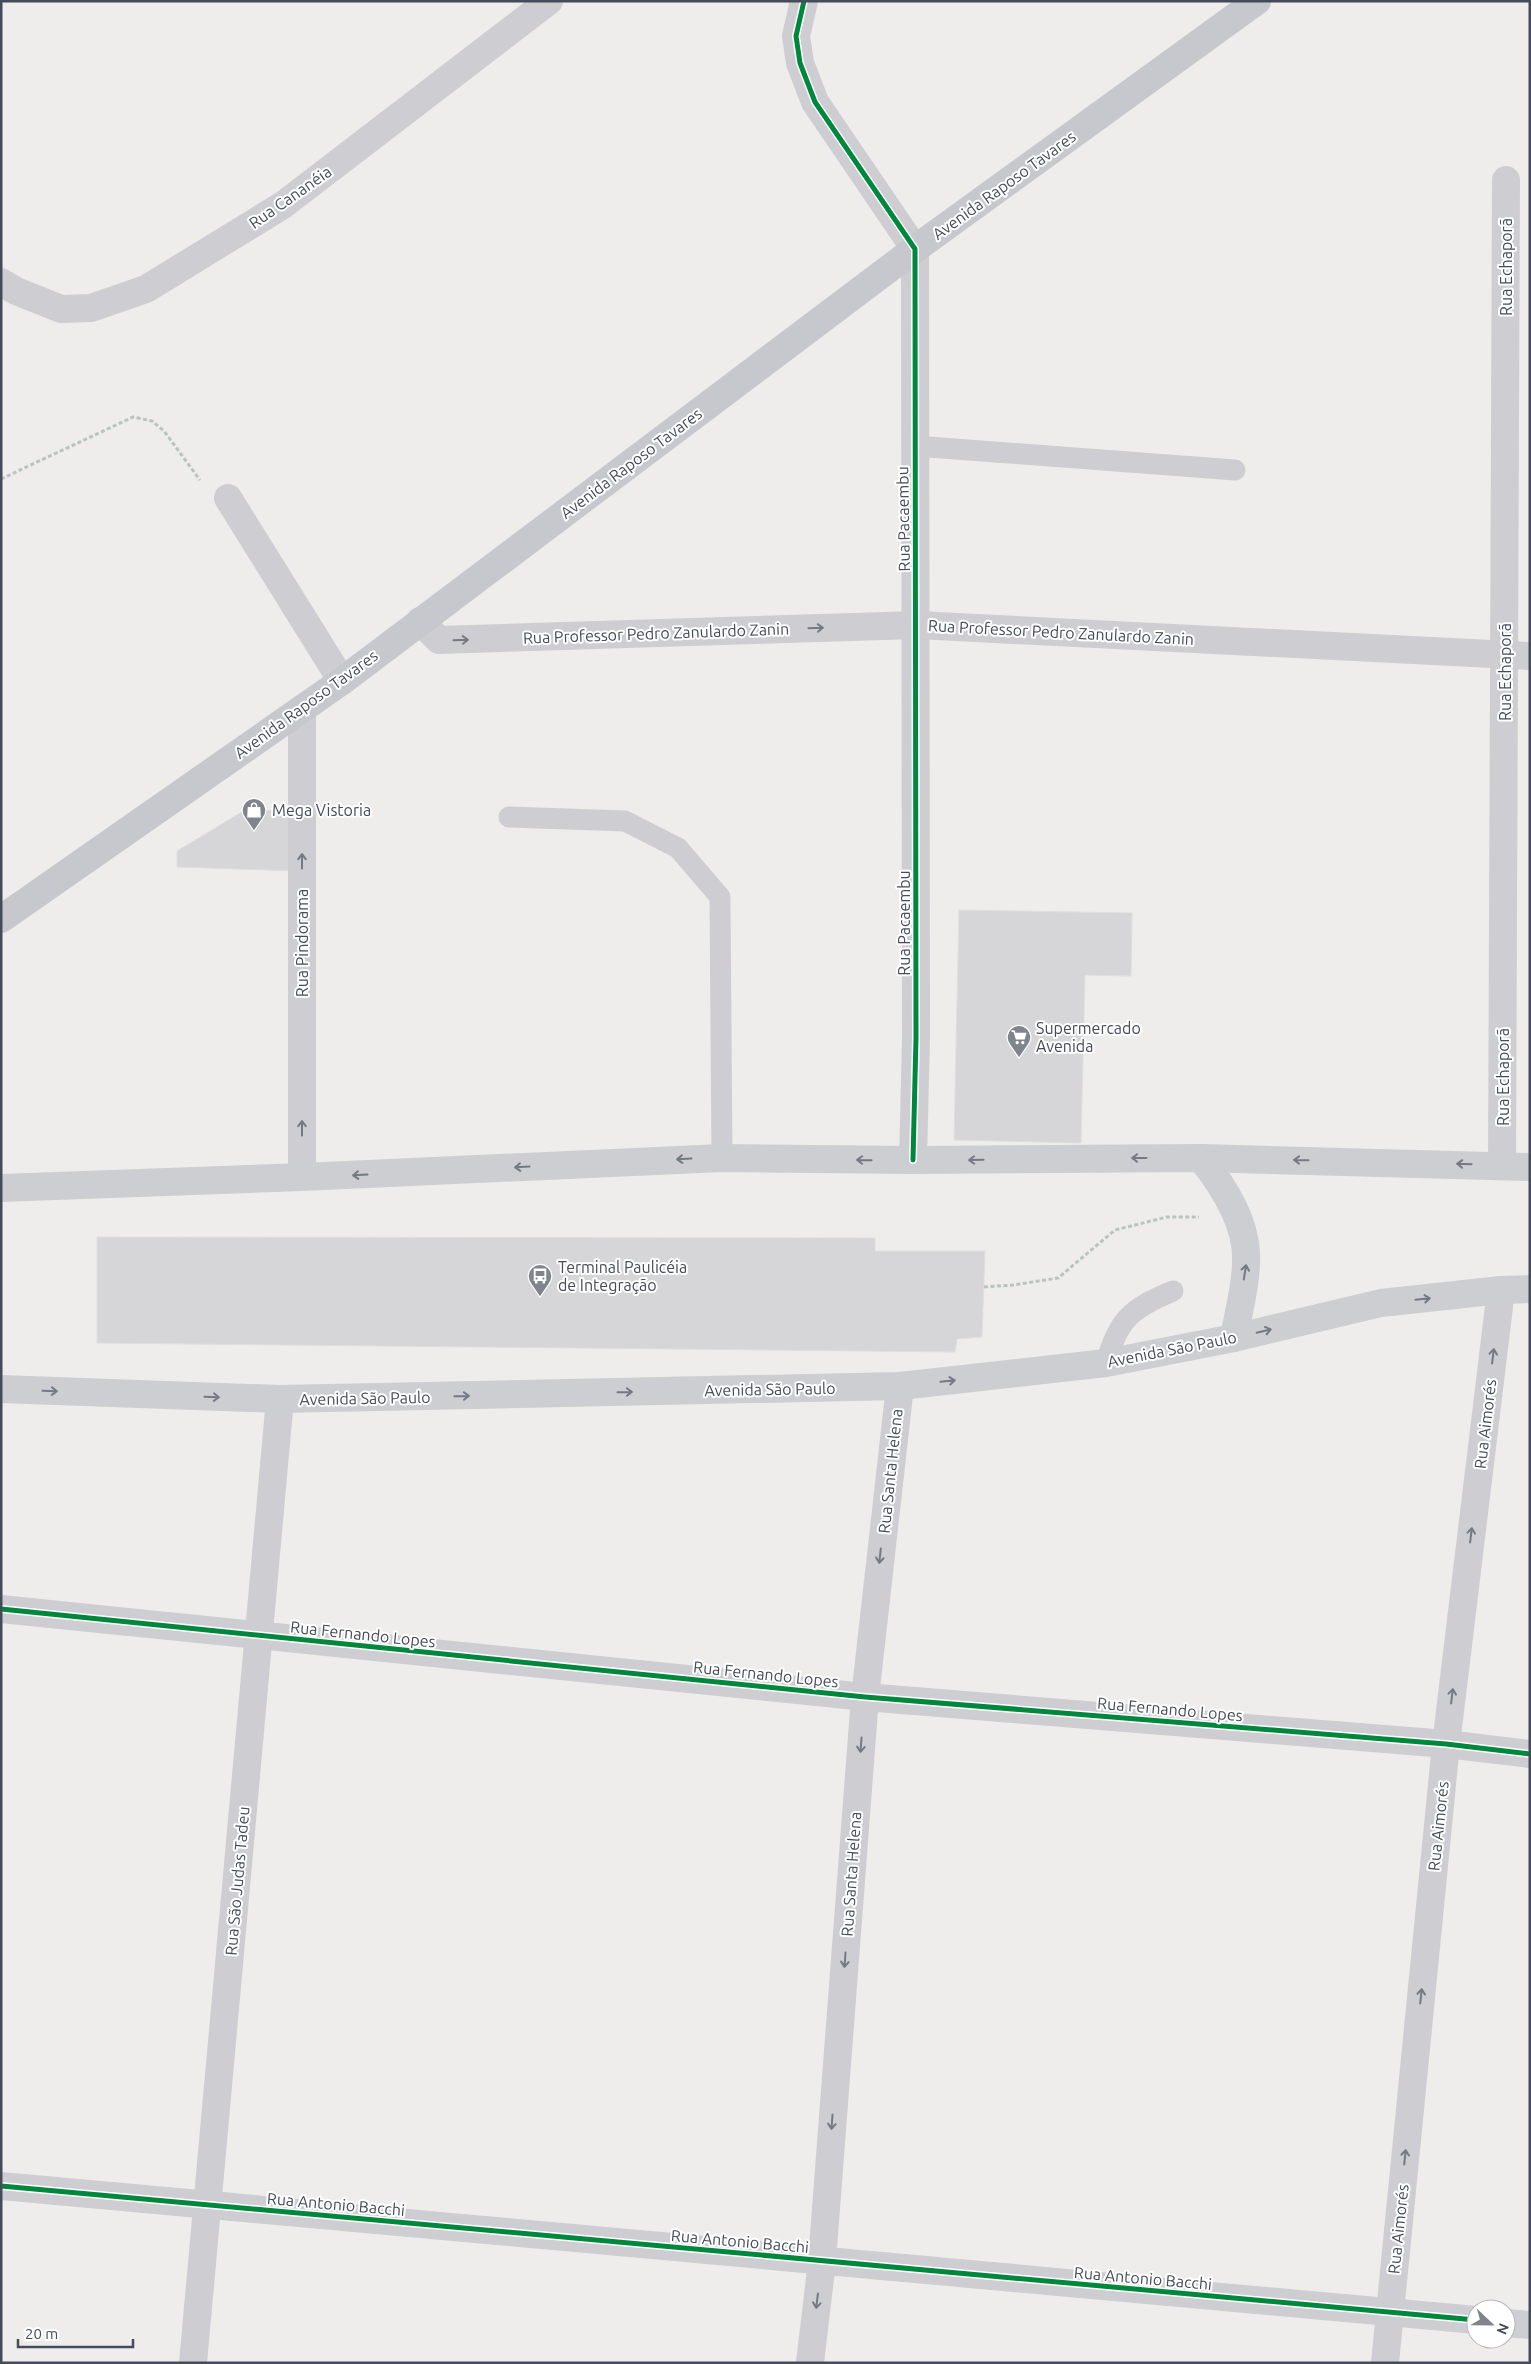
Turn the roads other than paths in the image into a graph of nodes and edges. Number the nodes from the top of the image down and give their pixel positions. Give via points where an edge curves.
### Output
1 (549, 1) edge
2 (804, 1) edge
3 (1257, 1) edge
4 (1506, 180) dead end
5 (916, 249) junction
6 (1, 282) edge
7 (915, 446) junction
8 (1234, 470) dead end
9 (228, 498) road end
10 (420, 621) junction
11 (917, 625) junction
12 (1518, 655) edge
13 (342, 680) junction
14 (302, 708) junction
15 (510, 817) dead end
16 (1, 919) edge
17 (722, 1158) junction
18 (1201, 1158) junction
19 (913, 1160) junction
20 (1502, 1165) junction
21 (1530, 1167) edge
22 (302, 1177) junction
23 (1, 1188) edge
24 (1530, 1289) edge
25 (1500, 1290) junction
26 (1172, 1291) dead end
27 (1234, 1338) junction
28 (1106, 1362) junction
29 (900, 1386) junction
30 (1, 1389) edge
31 (280, 1400) junction
32 (1, 1609) edge
33 (259, 1636) junction
34 (865, 1697) junction
35 (1446, 1744) junction
36 (1530, 1754) edge
37 (1, 2186) edge
38 (208, 2205) junction
39 (822, 2261) junction
40 (1390, 2312) junction
41 (1466, 2319) edge
42 (1516, 2324) edge
43 (1530, 2325) edge
44 (194, 2363) edge
45 (810, 2363) edge
46 (1385, 2363) edge

1 - 6 street, Rua Cananéia via 282,205 146,289 91,308 61,309
2 - 5 street via 796,36 800,63 816,102
3 - 5 main road, Avenida Raposo Tavares
4 - 12 street, Rua Echaporã
5 - 7 street, Rua Pacaembu
5 - 10 main road, Avenida Raposo Tavares
7 - 8 lane, Rua Pacaembu
7 - 11 street, Rua Pacaembu
9 - 13 street
10 -> 11 street, Rua Professor Pedro Zanulardo Zanin via 439,640
10 - 13 main road, Avenida Raposo Tavares
11 - 12 street, Rua Professor Pedro Zanulardo Zanin
11 - 19 street, Rua Pacaembu
12 - 20 street, Rua Echaporã
13 - 14 main road, Avenida Raposo Tavares
14 - 16 main road, Avenida Raposo Tavares
22 -> 14 street, Rua Pindorama
15 - 17 lane via 625,821 678,848 720,897
19 -> 17 main road
17 -> 22 main road
18 -> 19 main road
20 -> 18 main road
27 -> 18 main road via 1246,1261 1243,1238 1227,1195
20 - 21 main road
22 - 23 main road
24 - 25 main road, Avenida São Paulo
27 -> 25 main road, Avenida São Paulo via 1380,1303
35 -> 25 street, Rua Aimorés
26 - 28 lane via 1128,1314 1111,1343
27 - 28 main road, Avenida São Paulo
29 -> 28 main road, Avenida São Paulo
31 -> 29 main road, Avenida São Paulo
29 -> 34 street, Rua Santa Helena
30 -> 31 main road, Avenida São Paulo
31 - 33 street, Rua São Judas Tadeu
32 - 33 street, Rua Fernando Lopes
33 - 34 street, Rua Fernando Lopes
33 - 38 street, Rua São Judas Tadeu
34 - 35 street, Rua Fernando Lopes
34 -> 39 street, Rua Santa Helena
35 - 36 street, Rua Fernando Lopes
40 -> 35 street, Rua Aimorés
37 - 38 street, Rua Antonio Bacchi
38 - 39 street, Rua Antonio Bacchi
38 - 44 street, Rua São Judas Tadeu
39 - 40 street, Rua Antonio Bacchi
39 -> 45 street, Rua Santa Helena
40 - 41 street, Rua Antonio Bacchi
40 - 46 street, Rua Aimorés
42 - 43 street

